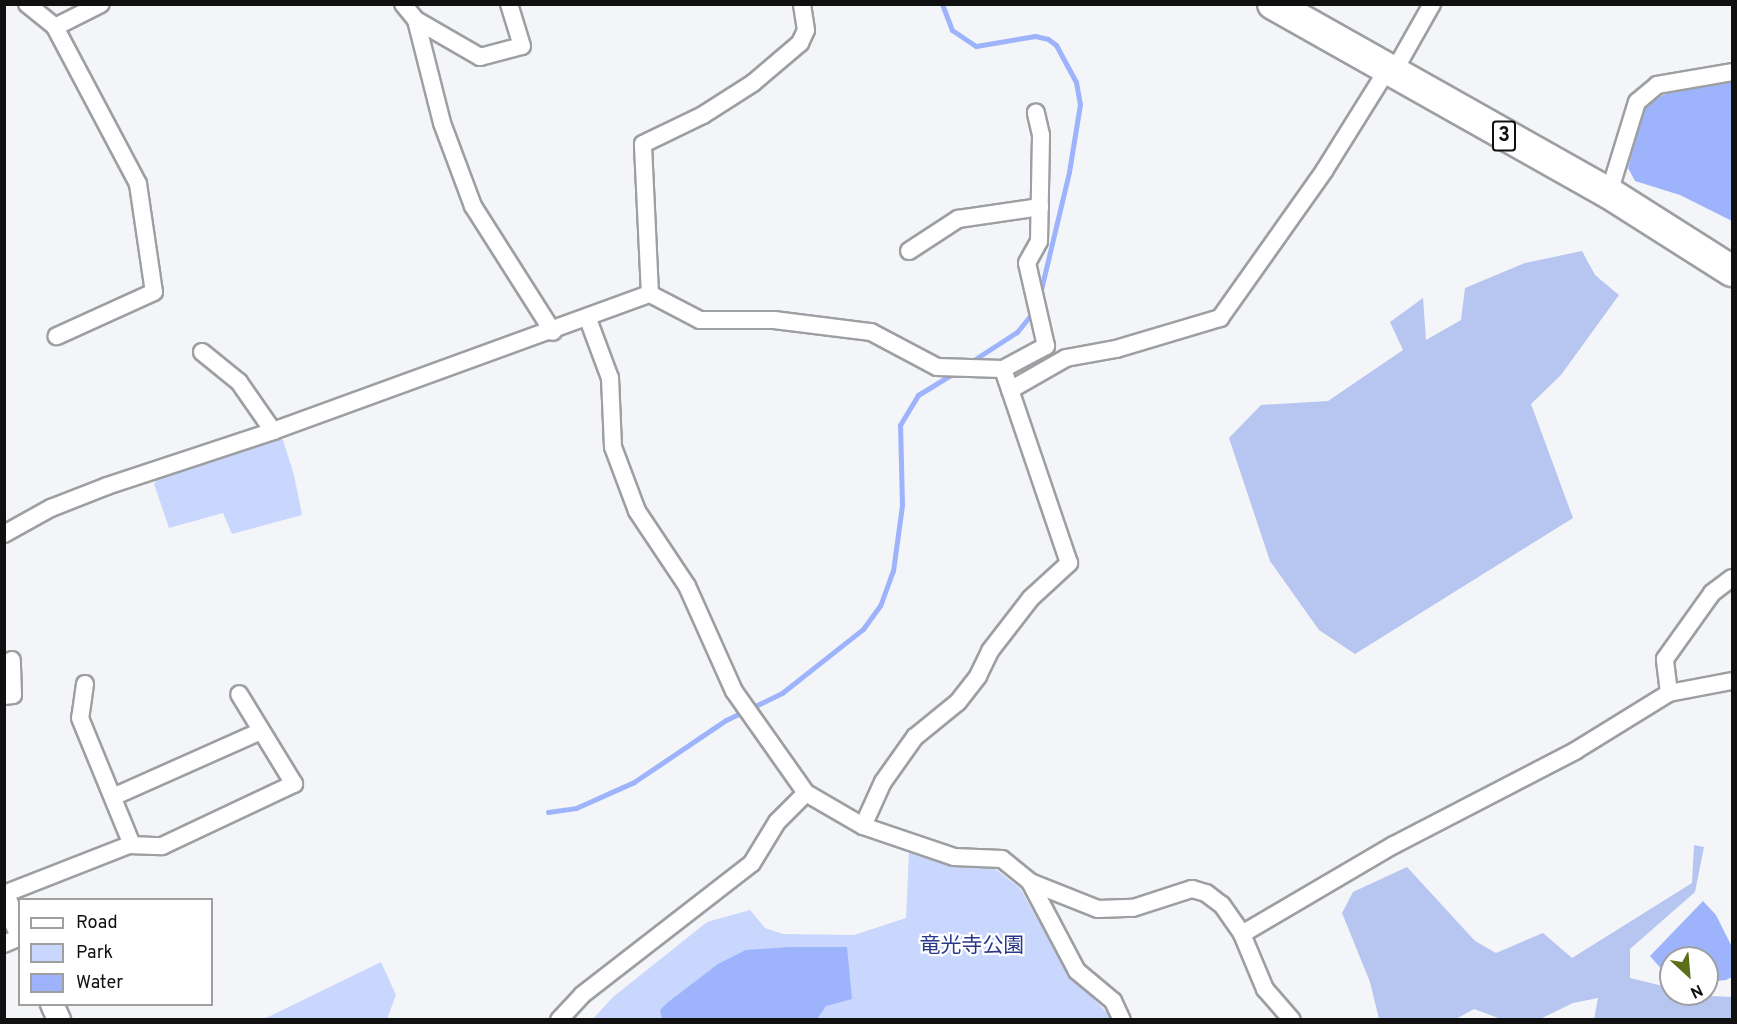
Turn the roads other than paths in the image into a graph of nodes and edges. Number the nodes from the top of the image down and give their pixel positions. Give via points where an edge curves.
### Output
1 (27, 4) edge
2 (101, 4) edge
3 (403, 4) edge
4 (509, 4) edge
5 (802, 4) edge
6 (1273, 4) edge
7 (1432, 4) edge
8 (416, 20) junction
9 (56, 27) junction
10 (1390, 72) junction
11 (1732, 72) edge
12 (1036, 113) dead end
13 (1609, 193) junction
14 (1040, 207) junction
15 (909, 251) dead end
16 (1732, 271) edge
17 (650, 294) junction
18 (588, 319) junction
19 (553, 332) junction
20 (57, 336) dead end
21 (202, 352) dead end
22 (1003, 369) junction
23 (1010, 390) junction
24 (273, 431) junction
25 (4, 534) edge
26 (1732, 578) edge
27 (12, 660) dead end
28 (1732, 681) edge
29 (85, 684) dead end
30 (1668, 693) junction
31 (238, 694) dead end
32 (4, 696) edge
33 (259, 732) junction
34 (806, 794) junction
35 (115, 796) junction
36 (863, 826) junction
37 (132, 845) junction
38 (1030, 882) junction
39 (4, 896) edge
40 (18, 927) edge
41 (1242, 934) junction
42 (18, 938) edge
43 (4, 944) edge
44 (52, 1006) edge
45 (59, 1020) edge
46 (560, 1020) edge
47 (1122, 1020) edge
48 (1292, 1020) edge

1 - 9 street
2 - 9 street
3 - 8 street
4 - 8 street via 522,46 480,57
5 - 17 street via 806,30 800,43 753,83 703,115 644,144
6 - 10 highway, 3
7 - 10 street
8 - 19 street via 442,123 473,206
9 - 20 street via 138,184 154,292
10 - 13 highway, 3
10 - 23 street via 1220,318 1116,349 1066,358
11 - 13 street via 1657,86 1636,102
12 - 14 street via 1041,135
13 - 16 highway, 3
14 - 15 street via 958,219
14 - 22 street via 1039,241 1027,262 1046,346
17 - 18 street
17 - 22 street via 700,320 774,320 871,332 937,367
18 - 19 street
18 - 34 street via 610,378 613,447 637,511 687,586 734,691
19 - 24 street
21 - 24 street via 239,382
22 - 23 street
23 - 36 street via 1069,563 1031,598 990,651 978,676 958,702 915,737 883,782
24 - 25 street via 107,486 51,508
26 - 30 street via 1712,593 1665,659
27 - 32 street via 13,695
28 - 30 street
29 - 35 street via 80,718
30 - 41 street via 1575,751 1394,845
31 - 33 street
33 - 35 street
33 - 37 street via 294,784 162,846
34 - 36 street
34 - 46 street via 777,822 752,863 582,995
35 - 37 street
36 - 38 street via 954,857 1002,859
37 - 39 street
38 - 41 street via 1098,909 1133,908 1192,889 1222,905
38 - 47 street via 1077,971 1113,1001
39 - 40 street
41 - 48 street via 1265,989
42 - 43 street
44 - 45 street

